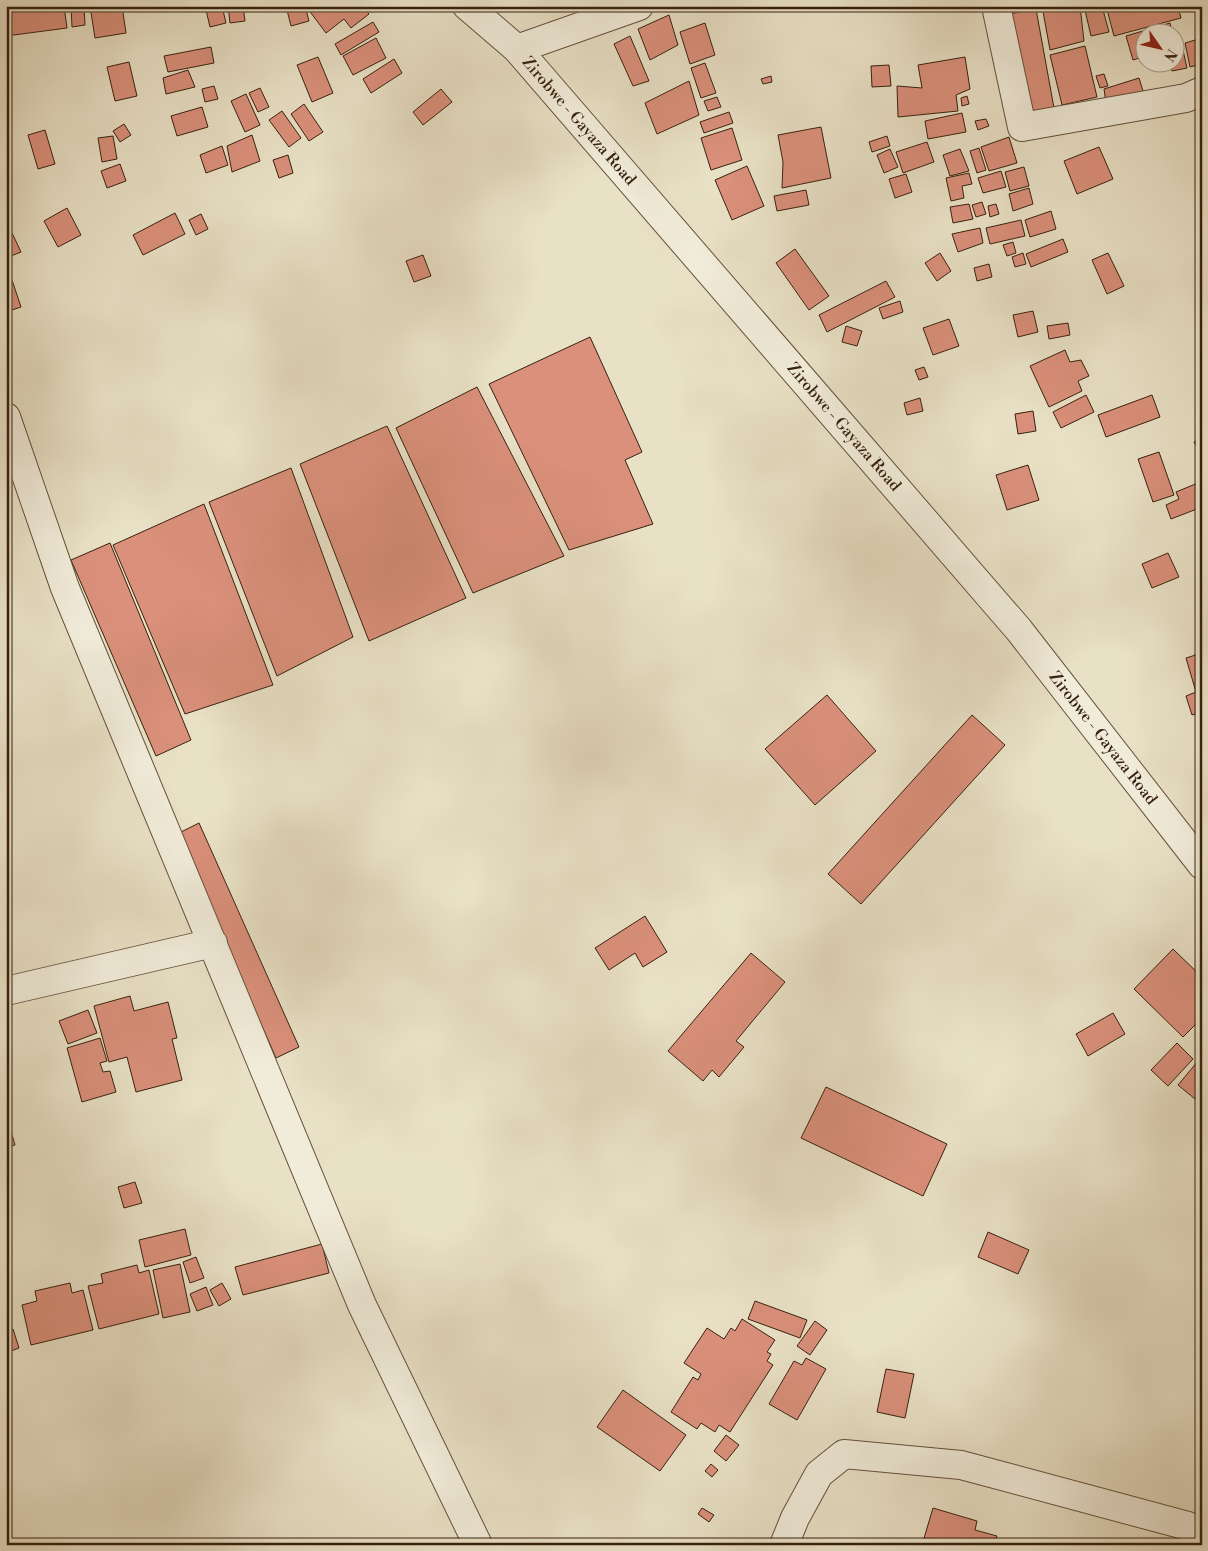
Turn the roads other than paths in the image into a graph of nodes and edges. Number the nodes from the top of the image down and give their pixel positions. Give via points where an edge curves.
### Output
1 (467, 6) edge
2 (639, 6) edge
3 (996, 6) edge
4 (517, 49) junction
5 (1202, 91) edge
6 (6, 417) edge
7 (1201, 863) edge
8 (212, 943) junction
9 (6, 991) edge
10 (1188, 1526) dead end
11 (478, 1545) edge
12 (784, 1545) edge

1 - 4 street, Zirobwe - Gayaza Road
2 - 4 street
3 - 5 street via 1022,127 1186,98
4 - 7 street, Zirobwe - Gayaza Road via 1019,630
6 - 8 street via 65,588
8 - 9 street
8 - 11 street via 362,1305
10 - 12 street via 961,1465 844,1454 819,1474

